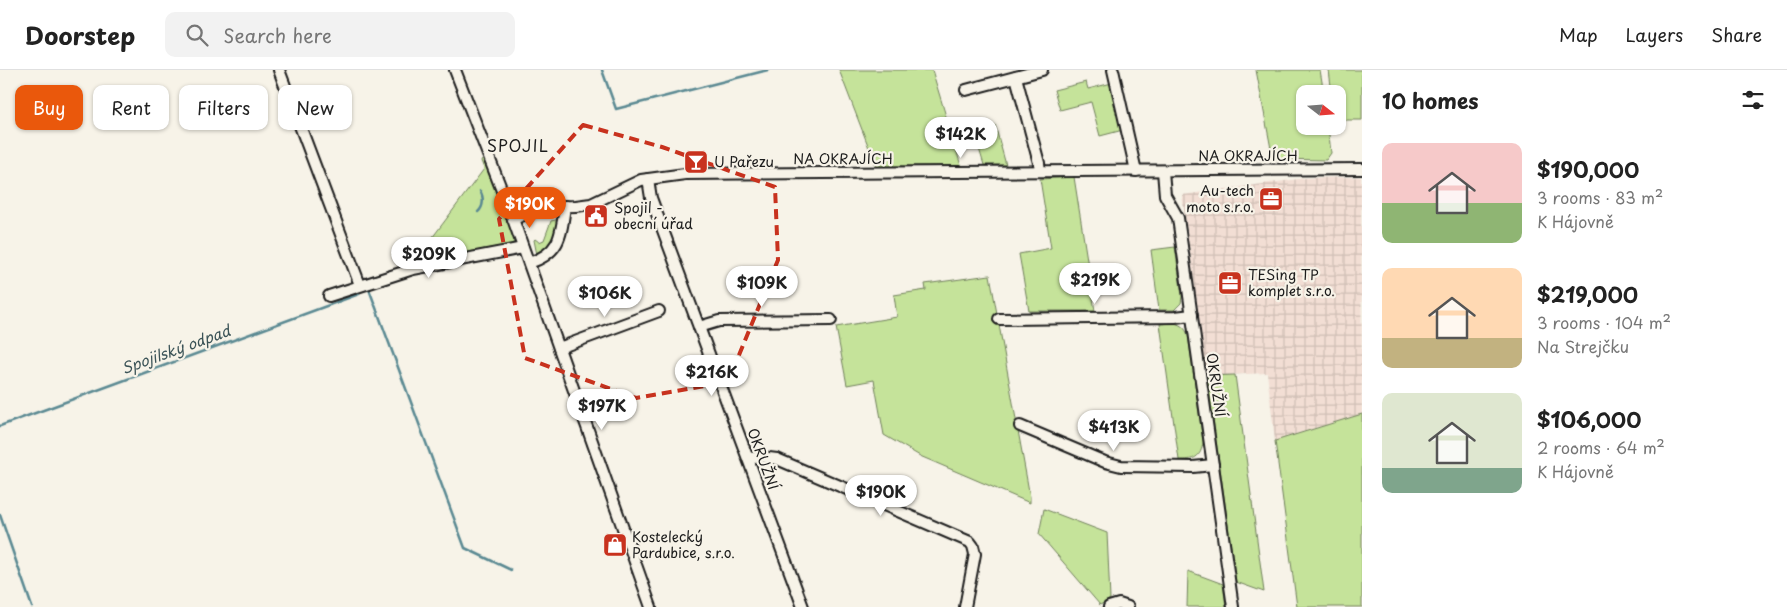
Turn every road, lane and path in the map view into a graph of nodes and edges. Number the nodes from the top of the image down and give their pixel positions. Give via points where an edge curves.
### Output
1 (278, 70) edge
2 (455, 70) edge
3 (1042, 70) edge
4 (1113, 70) edge
5 (1016, 77) junction
6 (966, 90) dead end
7 (1362, 170) edge
8 (1040, 171) junction
9 (1136, 171) junction
10 (1163, 171) junction
11 (648, 179) junction
12 (566, 206) junction
13 (513, 219) junction
14 (523, 248) junction
15 (529, 263) junction
16 (360, 286) junction
17 (330, 296) dead end
18 (659, 311) dead end
19 (1192, 316) junction
20 (999, 319) dead end
21 (831, 320) dead end
22 (699, 327) junction
23 (559, 348) junction
24 (1020, 426) dead end
25 (748, 458) junction
26 (1213, 465) junction
27 (650, 607) edge
28 (803, 607) edge
29 (965, 607) edge
30 (1108, 607) edge
31 (1128, 607) edge
32 (1233, 607) edge

1 - 16 street
2 - 13 street
3 - 5 street
4 - 9 street
5 - 6 street
5 - 8 street
7 - 10 street, NA OKRAJÍCH
8 - 9 street, NA OKRAJÍCH
8 - 11 street, NA OKRAJÍCH via 695,174
9 - 10 street, NA OKRAJÍCH
10 - 19 street, OKRUŽNÍ via 1165,195 1178,218
11 - 12 street, NA OKRAJÍCH via 598,202
11 - 22 street, OKRUŽNÍ via 651,198
12 - 13 street, NA OKRAJÍCH via 544,207
12 - 15 street via 552,250 544,258
13 - 14 street
14 - 15 street
14 - 16 street via 413,269
15 - 23 street
16 - 17 street
18 - 23 street
19 - 20 street
19 - 26 street, OKRUŽNÍ
21 - 22 street via 719,321
22 - 25 street, OKRUŽNÍ
23 - 27 street
24 - 26 street via 1121,466
25 - 28 street, OKRUŽNÍ
25 - 29 street via 777,460 970,542 975,554
26 - 32 street, OKRUŽNÍ
30 - 31 street via 1118,604

